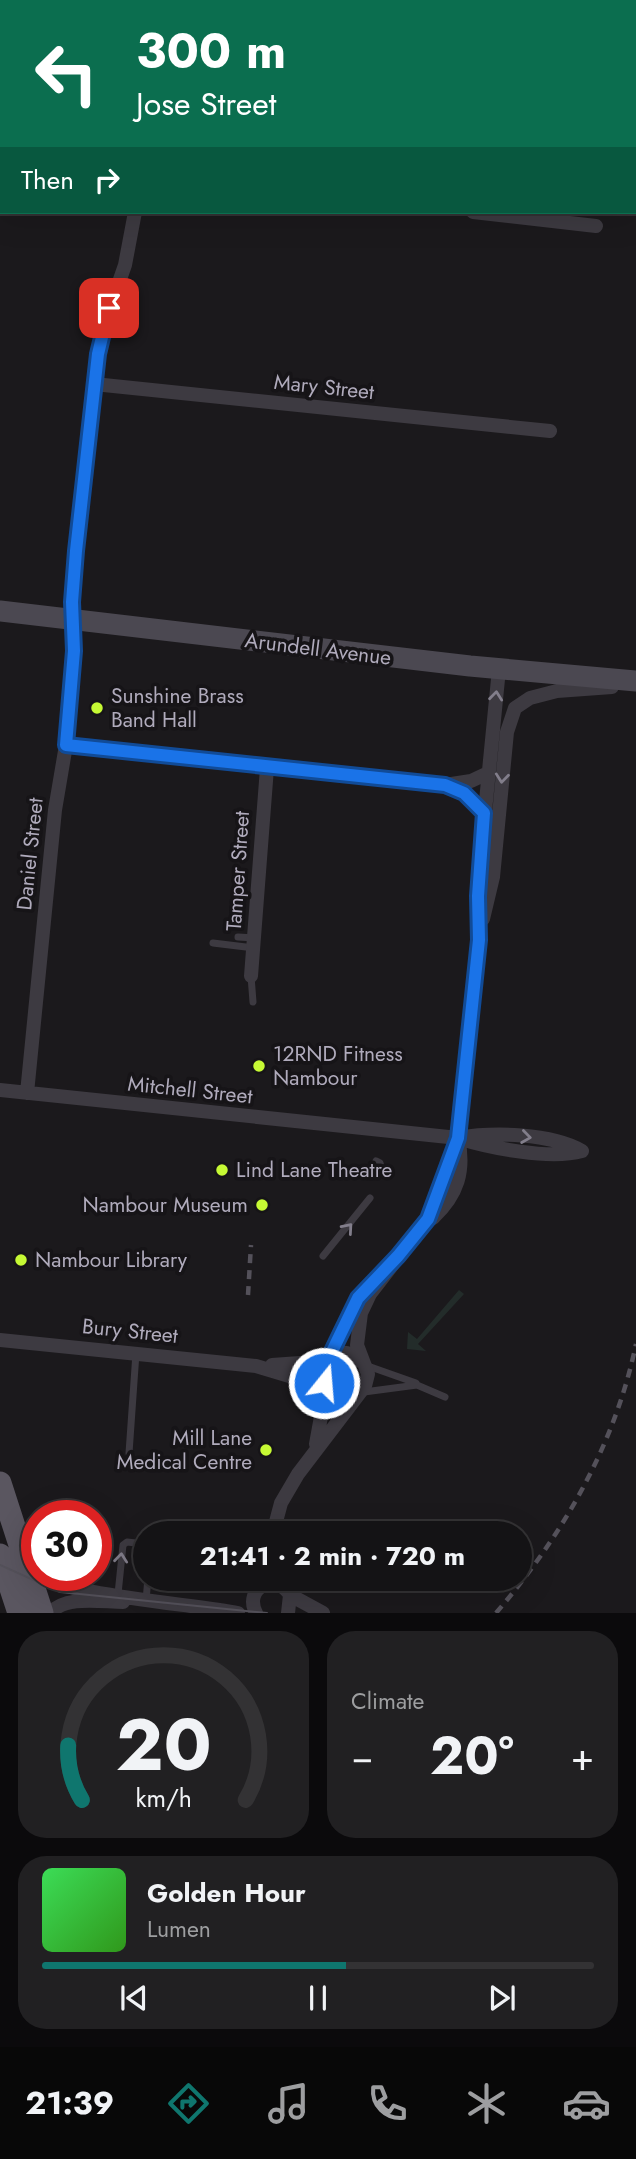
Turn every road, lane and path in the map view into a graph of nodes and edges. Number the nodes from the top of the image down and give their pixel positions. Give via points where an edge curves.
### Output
1 (135, 214) edge
2 (491, 214) edge
3 (596, 226) dead end
4 (94, 384) junction
5 (550, 431) dead end
6 (0, 611) edge
7 (73, 620) junction
8 (499, 669) junction
9 (636, 681) edge
10 (66, 745) junction
11 (267, 768) junction
12 (488, 773) junction
13 (445, 785) junction
14 (484, 813) junction
15 (480, 927) junction
16 (238, 937) dead end
17 (213, 943) dead end
18 (255, 943) junction
19 (251, 976) joint
20 (253, 1002) dead end
21 (0, 1090) edge
22 (27, 1093) junction
23 (458, 1138) junction
24 (588, 1152) dead end
25 (376, 1161) dead end
26 (383, 1170) dead end
27 (370, 1198) dead end
28 (323, 1256) dead end
29 (398, 1256) junction
30 (0, 1340) edge
31 (136, 1353) junction
32 (329, 1360) junction
33 (364, 1364) junction
34 (256, 1366) junction
35 (326, 1388) junction
36 (430, 1388) junction
37 (359, 1394) junction
38 (445, 1397) dead end
39 (315, 1449) junction
40 (129, 1452) dead end
41 (0, 1483) edge
42 (277, 1521) edge
43 (133, 1543) edge
44 (0, 1548) edge
45 (0, 1555) edge
46 (15, 1573) edge
47 (45, 1591) edge
48 (102, 1591) edge
49 (150, 1591) edge
50 (252, 1591) edge
51 (256, 1591) edge
52 (287, 1591) edge
53 (291, 1591) edge
54 (118, 1594) junction
55 (151, 1601) junction
56 (197, 1608) edge
57 (40, 1609) edge
58 (19, 1613) edge
59 (238, 1613) edge
60 (256, 1613) edge
61 (288, 1613) edge
62 (323, 1613) edge

1 - 4 street, Daniel Street via 125,265 103,328
2 - 3 street
4 - 5 street, Mary Street
4 - 7 street, Daniel Street
6 - 7 main road, Arundell Avenue
7 - 8 main road, Arundell Avenue
7 - 10 street, Daniel Street
8 - 9 main road, Arundell Avenue
12 -> 8 street
9 -> 15 street via 557,691 530,698 515,708 507,732 491,889
10 - 11 street
10 - 22 street, Daniel Street via 55,810
11 - 13 street
11 - 18 street, Tamper Street
12 - 13 street
12 - 14 street
13 - 14 street via 464,793
14 - 15 street
15 - 23 street
16 - 18 lane
17 - 18 lane
18 - 19 street, Tamper Street
19 - 20 lane
21 - 22 street, Mitchell Street
22 - 23 street, Mitchell Street
23 - 24 street, Mitchell Street via 517,1136
23 - 29 street via 434,1207
25 - 26 lane
28 -> 27 lane
29 - 32 street via 358,1298
29 - 33 street via 361,1313 356,1345
30 - 31 street, Bury Street
31 - 34 street, Bury Street
31 - 40 lane
32 - 33 street via 351,1354
32 - 34 street, Bury Street
32 - 35 street via 322,1374
33 - 36 lane
33 - 37 street via 368,1378
34 - 35 street, Bury Street
35 - 37 street via 341,1398
35 - 39 street
36 - 37 lane via 399,1386
36 - 38 lane
37 - 39 street
39 - 42 street via 281,1503
41 - 46 main road
54 -> 43 lane via 123,1545
44 - 46 main road via 15,1555
45 - 46 main road
46 - 57 main road
46 - 58 main road
47 - 57 street
48 - 54 street
49 - 55 lane
50 - 56 street via 241,1600
51 - 60 street via 252,1603
52 - 61 street
53 - 62 street
54 - 55 street
55 - 56 street
55 - 57 street via 68,1602
56 - 59 street

